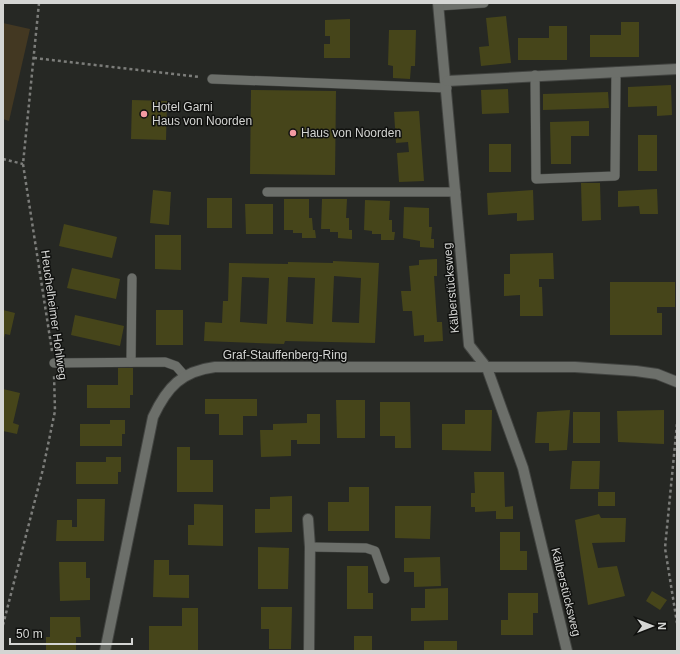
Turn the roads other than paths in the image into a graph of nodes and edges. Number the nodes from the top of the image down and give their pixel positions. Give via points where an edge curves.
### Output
1 (484, 3) edge
2 (439, 4) edge
3 (677, 69) edge
4 (616, 72) junction
5 (535, 75) junction
6 (212, 79) road end
7 (447, 85) junction
8 (267, 192) dead end
9 (456, 192) junction
10 (132, 278) dead end
11 (131, 362) junction
12 (54, 363) road end
13 (487, 368) junction
14 (184, 375) junction
15 (677, 382) edge
16 (308, 519) dead end
17 (310, 547) junction
18 (385, 579) dead end
19 (105, 651) edge
20 (309, 651) edge
21 (567, 651) edge

1 - 2 lane
2 - 7 street, Kälberstücksweg
3 - 4 street
4 - 5 street
4 - 5 lane via 615,176 536,179
5 - 7 street
6 - 7 lane
7 - 9 street, Kälberstücksweg
8 - 9 lane
9 - 13 street, Kälberstücksweg via 469,345
10 - 11 lane
11 - 12 lane
11 - 14 lane via 165,362 176,366
13 - 14 street, Graf-Stauffenberg-Ring via 216,367
13 - 15 street, Graf-Stauffenberg-Ring via 574,367 636,370 657,374
13 - 21 street, Kälberstücksweg via 523,468
14 - 19 street, Graf-Stauffenberg-Ring via 164,397 154,417
16 - 17 street
17 - 18 lane via 366,548 375,551
17 - 20 street

